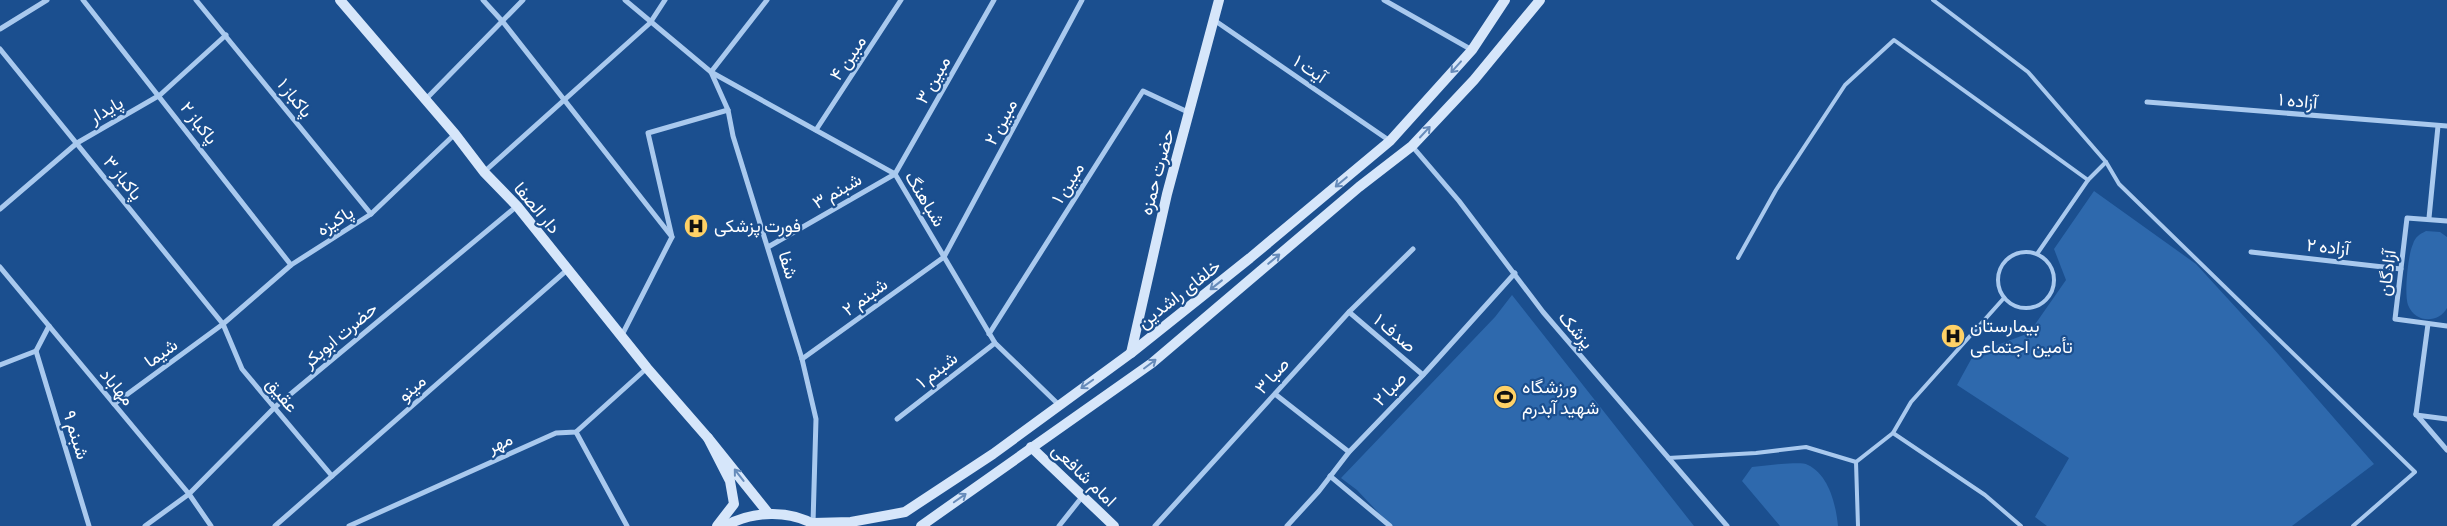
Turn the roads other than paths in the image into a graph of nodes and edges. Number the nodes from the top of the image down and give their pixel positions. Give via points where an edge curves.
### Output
1 (47, 0) edge
2 (83, 0) edge
3 (196, 0) edge
4 (340, 0) edge
5 (483, 0) edge
6 (523, 0) edge
7 (625, 0) edge
8 (665, 0) edge
9 (767, 0) edge
10 (901, 0) edge
11 (994, 0) edge
12 (1082, 0) edge
13 (1384, 0) edge
14 (1505, 0) edge
15 (1540, 0) edge
16 (1933, 0) edge
17 (1217, 1) edge
18 (1214, 20) junction
19 (503, 22) junction
20 (650, 23) junction
21 (0, 29) edge
22 (226, 35) junction
23 (0, 50) edge
24 (1472, 50) junction
25 (710, 72) junction
26 (160, 95) junction
27 (424, 100) junction
28 (564, 100) junction
29 (2147, 102) dead end
30 (728, 110) junction
31 (1190, 113) junction
32 (2438, 126) junction
33 (2447, 126) edge
34 (816, 130) junction
35 (455, 134) junction
36 (1390, 141) junction
37 (76, 143) junction
38 (1412, 146) junction
39 (2106, 162) junction
40 (484, 172) junction
41 (895, 174) junction
42 (2088, 180) junction
43 (517, 206) junction
44 (0, 209) edge
45 (371, 214) junction
46 (2429, 218) junction
47 (2447, 222) edge
48 (672, 237) junction
49 (768, 247) junction
50 (1413, 249) dead end
51 (2252, 252) dead end
52 (2036, 254) junction
53 (944, 257) junction
54 (1738, 258) dead end
55 (292, 264) junction
56 (0, 268) edge
57 (2401, 269) junction
58 (567, 270) junction
59 (1515, 273) junction
60 (2004, 298) junction
61 (1349, 312) junction
62 (224, 324) junction
63 (2428, 324) junction
64 (49, 326) junction
65 (2447, 326) edge
66 (989, 334) junction
67 (622, 336) junction
68 (995, 343) junction
69 (36, 351) junction
70 (1131, 353) junction
71 (802, 359) junction
72 (0, 365) edge
73 (647, 368) junction
74 (1423, 374) junction
75 (1275, 394) junction
76 (114, 404) junction
77 (1058, 404) junction
78 (275, 407) junction
79 (2416, 414) junction
80 (896, 419) dead end
81 (2447, 419) edge
82 (576, 432) junction
83 (1893, 433) junction
84 (708, 438) junction
85 (1032, 448) junction
86 (2447, 450) edge
87 (1349, 452) junction
88 (1668, 458) junction
89 (1856, 462) junction
90 (332, 476) junction
91 (1330, 476) junction
92 (189, 494) junction
93 (1082, 497) junction
94 (769, 514) junction
95 (815, 525) edge
96 (89, 526) edge
97 (145, 526) edge
98 (211, 526) edge
99 (275, 526) edge
100 (349, 526) edge
101 (626, 526) edge
102 (717, 526) edge
103 (725, 526) edge
104 (921, 526) edge
105 (1059, 526) edge
106 (1114, 526) edge
107 (1156, 526) edge
108 (1287, 526) edge
109 (1390, 526) edge
110 (1726, 526) edge
111 (1858, 526) edge
112 (2021, 526) edge
113 (2354, 526) edge

1 - 21 street
2 - 26 street, پاکباز ۲
3 - 22 street, پاکباز ۱
4 - 27 main road, دار الصفا
5 - 19 street
6 - 19 street
7 - 20 street, شفا
8 - 20 street
9 - 25 street
10 - 34 street, مبین ۴
11 - 41 street, مبین ۳
12 - 53 street, مبین ۲
13 - 24 street
14 - 24 main road, خلفای راشدین
38 -> 15 main road, خلفای راشدین via 1474,80
16 - 39 lane via 2028,72
17 - 18 main road, حضرت حمزه
18 - 31 main road, حضرت حمزه
18 - 36 street, آیت ۱
19 - 27 street
19 - 28 street
20 - 25 street, شفا
20 - 28 street
22 - 26 street, پایدار
22 - 45 street, پاکباز ۱
23 - 37 street, پاکباز ۳
24 -> 36 main road, خلفای راشدین
25 - 30 street, شفا
25 - 34 street, شباهنگ
26 - 37 street, پایدار
26 - 55 street, پاکباز ۲
27 - 35 main road, دار الصفا
28 - 40 street
28 - 48 street
29 - 32 street, آزاده ۱
30 - 48 street via 648,133
30 - 49 street, شفا
31 - 66 street, مبین ۱ via 1143,91
31 - 70 main road, حضرت حمزه via 1167,194
32 - 33 street, آزاده ۱
32 - 46 street
34 - 41 street, شباهنگ
35 - 40 main road, دار الصفا
35 - 45 street, پاکیزه
36 -> 70 main road, خلفای راشدین
37 - 44 street, پایدار
37 - 62 street, پاکباز ۳
38 - 59 street, پزشک
85 -> 38 main road, خلفای راشدین via 1152,364 1352,193
39 - 42 lane
39 - 113 lane via 2120,184 2415,472
40 - 43 main road, دار الصفا
41 - 49 street, شبنم ۳
41 - 53 street, شباهنگ
42 - 52 lane
42 - 54 lane via 1894,40 1845,85 1776,190
43 - 58 main road, دار الصفا
43 - 78 street, حضرت ابوبکر
45 - 55 street, پاکیزه
46 - 47 street, آزادگان
46 - 57 street, آزادگان via 2407,218
48 - 67 street
49 - 71 street, شفا
50 - 61 street, صبا ۳
51 - 57 street, آزاده ۲
52 - 60 lane via 2018,253 2002,263 1997,281
52 - 60 lane via 2051,266 2054,275 2052,293 2046,301 2029,309 2020,308
53 - 66 street, شباهنگ
53 - 71 street, شبنم ۲
55 - 62 street, پاکیزه
56 - 64 street, مهاباد
57 - 63 street, آزادگان via 2395,319
58 - 67 main road, دار الصفا
58 - 90 street, مینو
59 - 74 street, صبا ۲
59 - 88 street, پزشک via 1544,312
60 - 83 lane via 1912,402
61 - 74 street, صدف ۱
61 - 75 street, صبا ۳
62 - 76 street, شیما
62 - 78 street, عقیق via 242,369
63 - 65 street, آزادگان
63 - 79 street
64 - 69 street
64 - 76 street, مهاباد
66 - 68 street, شباهنگ
67 - 73 main road, دار الصفا
68 - 77 street, شباهنگ
68 - 80 street, شبنم ۱
69 - 72 street
69 - 96 street, شبنم ۹
70 -> 77 main road, خلفای راشدین
71 - 95 street, شفا via 816,419
73 - 82 street
73 - 84 main road, دار الصفا
74 - 87 street, صبا ۲
75 - 87 street
75 - 107 street, صبا ۳
76 - 92 street, مهاباد
77 - 95 main road, خلفای راشدین via 993,454 905,512
78 - 90 street, عقیق
78 - 92 street, حضرت ابوبکر
79 - 81 street
79 - 86 street
82 - 100 street, مهر via 556,433
82 - 101 street
83 - 89 lane
83 - 112 lane via 1985,495
94 -> 84 main road
84 - 102 main road via 730,481 734,504
85 - 93 main road, امام شافعی
104 -> 85 main road, خلفای راشدین
87 - 91 street, صبا ۲
88 - 89 lane via 1806,447
88 - 110 street, پزشک
89 - 111 lane
90 - 99 street, مینو
91 - 108 street, صبا ۲
91 - 109 street
92 - 97 street, حضرت ابوبکر
92 - 98 street, مهاباد
93 - 105 street
93 - 106 main road, امام شافعی
94 - 95 main road, خلفای راشدین via 791,516
94 - 103 main road, خلفای راشدین via 747,517

